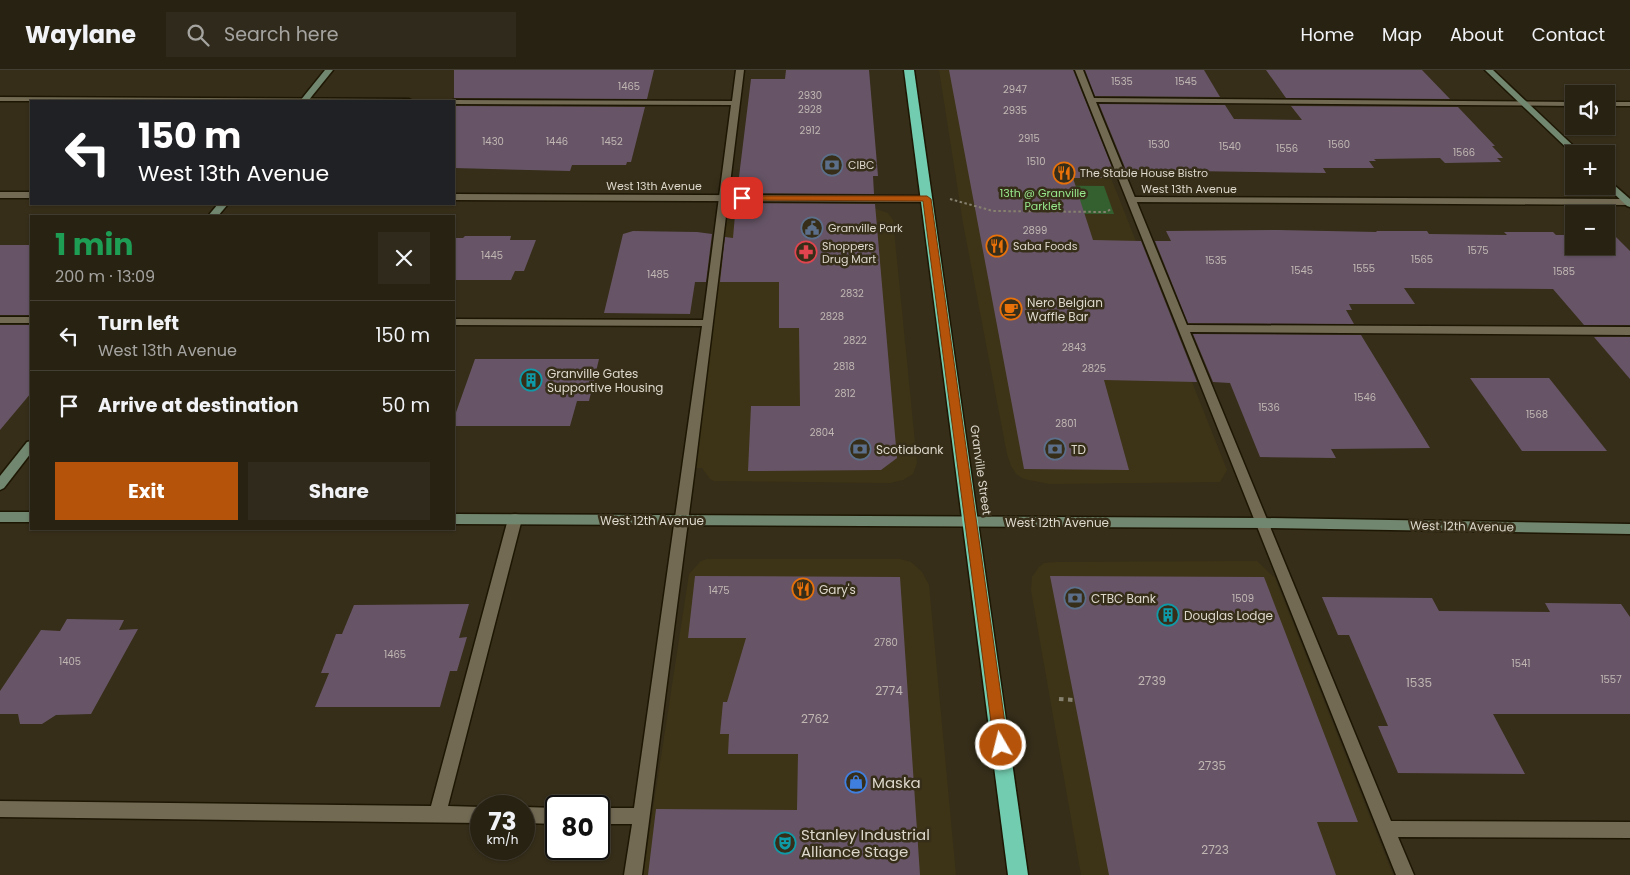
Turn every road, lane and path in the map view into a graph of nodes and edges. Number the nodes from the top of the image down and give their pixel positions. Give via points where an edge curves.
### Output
1 (329, 70) edge
2 (740, 70) edge
3 (909, 70) edge
4 (1079, 70) edge
5 (1489, 70) edge
6 (0, 99) edge
7 (152, 100) edge
8 (305, 100) edge
9 (1091, 100) junction
10 (455, 102) edge
11 (1525, 103) junction
12 (735, 104) junction
13 (1565, 104) edge
14 (1615, 104) edge
15 (1630, 104) edge
16 (1569, 145) edge
17 (1615, 189) edge
18 (0, 195) edge
19 (30, 195) edge
20 (455, 197) edge
21 (723, 198) junction
22 (927, 199) junction
23 (1132, 200) junction
24 (1629, 202) edge
25 (222, 205) edge
26 (214, 215) edge
27 (0, 320) edge
28 (30, 320) edge
29 (455, 322) edge
30 (706, 323) junction
31 (1184, 328) junction
32 (1630, 330) edge
33 (30, 446) edge
34 (0, 486) edge
35 (0, 517) edge
36 (30, 517) edge
37 (455, 519) edge
38 (515, 520) junction
39 (680, 520) junction
40 (970, 522) junction
41 (1263, 523) junction
42 (1630, 529) edge
43 (1060, 699) dead end
44 (1074, 700) dead end
45 (0, 809) edge
46 (437, 814) junction
47 (470, 815) edge
48 (610, 816) edge
49 (640, 816) junction
50 (1386, 829) junction
51 (1630, 830) edge
52 (633, 875) edge
53 (1018, 875) edge
54 (1405, 875) edge

1 - 8 street
2 - 12 street
3 - 22 highway, Granville Street
4 - 9 street
5 - 11 street
6 - 7 street
9 - 11 street
9 - 23 street
10 - 12 street
11 - 13 street
11 - 16 street
12 - 21 street
14 - 15 street
17 - 24 street
18 - 19 street
20 - 21 street, West 13th Avenue
21 - 22 street, West 13th Avenue
21 - 30 street
22 - 23 path, West 13th Avenue via 952,199 993,211 1106,212 1126,200
22 - 40 highway, Granville Street
23 - 24 street, West 13th Avenue
23 - 31 street
25 - 26 street
27 - 28 street
29 - 30 street
30 - 39 street
31 - 32 street
31 - 41 street
33 - 34 street
35 - 36 street
37 - 38 street, West 12th Avenue
38 - 39 street, West 12th Avenue
38 - 46 street
39 - 40 street, West 12th Avenue
39 - 49 street
40 - 41 street, West 12th Avenue
40 - 53 highway, Granville Street
41 - 42 street, West 12th Avenue
41 - 50 street
43 - 44 path
45 - 46 street
46 - 47 street
48 - 49 street
49 - 52 street
50 - 51 street
50 - 54 street

